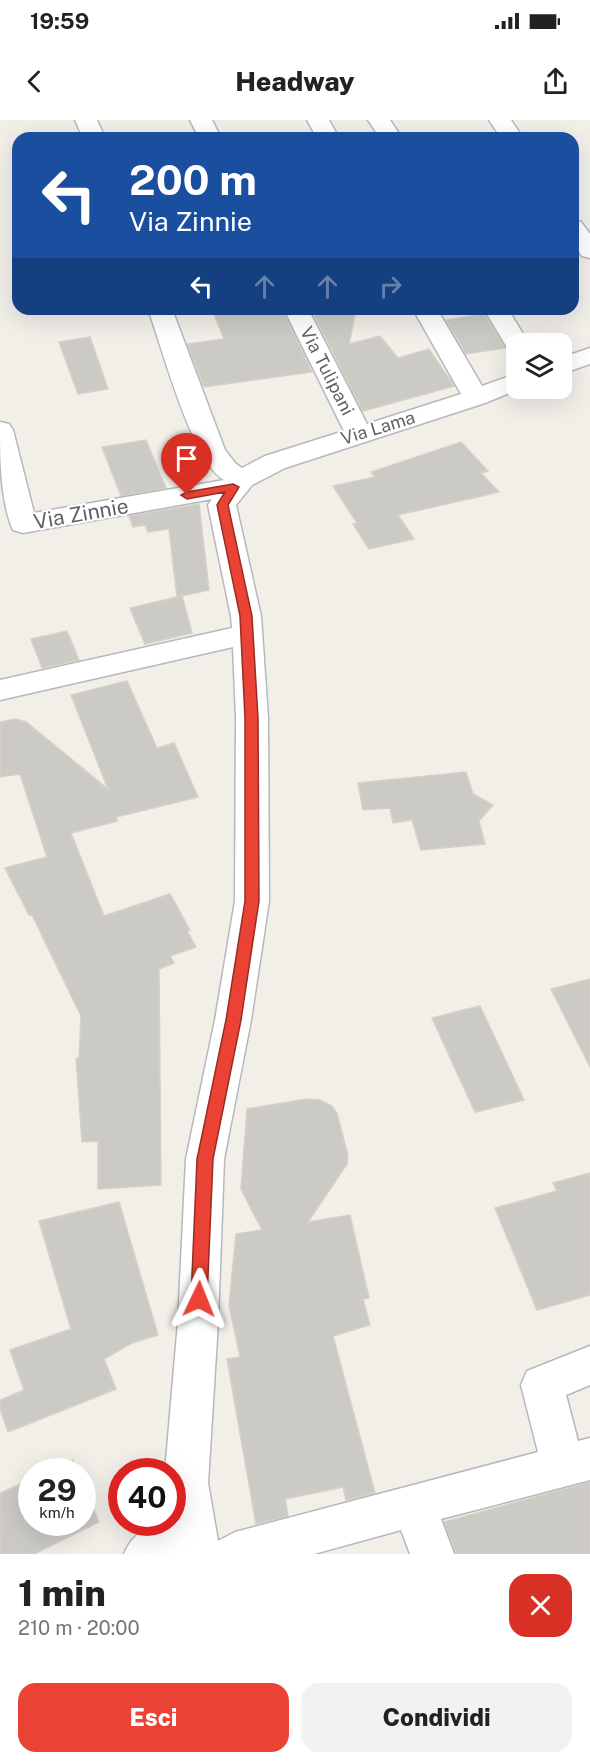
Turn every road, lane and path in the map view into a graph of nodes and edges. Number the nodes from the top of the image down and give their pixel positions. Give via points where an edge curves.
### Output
1 (579, 235) edge
2 (590, 251) edge
3 (162, 315) edge
4 (299, 315) edge
5 (428, 315) edge
6 (500, 315) edge
7 (510, 333) edge
8 (590, 356) edge
9 (572, 362) edge
10 (506, 386) edge
11 (476, 398) junction
12 (0, 430) edge
13 (359, 434) junction
14 (238, 483) junction
15 (247, 634) junction
16 (0, 690) edge
17 (590, 1365) edge
18 (576, 1462) edge
19 (414, 1505) junction
20 (195, 1541) edge
21 (146, 1554) edge
22 (235, 1554) edge
23 (432, 1554) edge

1 - 2 street
3 - 14 street via 212,451
4 - 13 street, Via Tulipani
5 - 11 street
6 - 7 street
8 - 9 street
10 - 11 street, Via Lama
11 - 13 street, Via Lama
12 - 14 street, Via Zinnie via 23,524
13 - 14 street, Via Lama via 275,462
14 - 15 street via 222,505
15 - 16 street
15 - 20 street via 252,718 252,901 205,1159 186,1483
17 - 18 street via 542,1385
18 - 19 street
19 - 22 street
19 - 23 street
20 - 21 street

